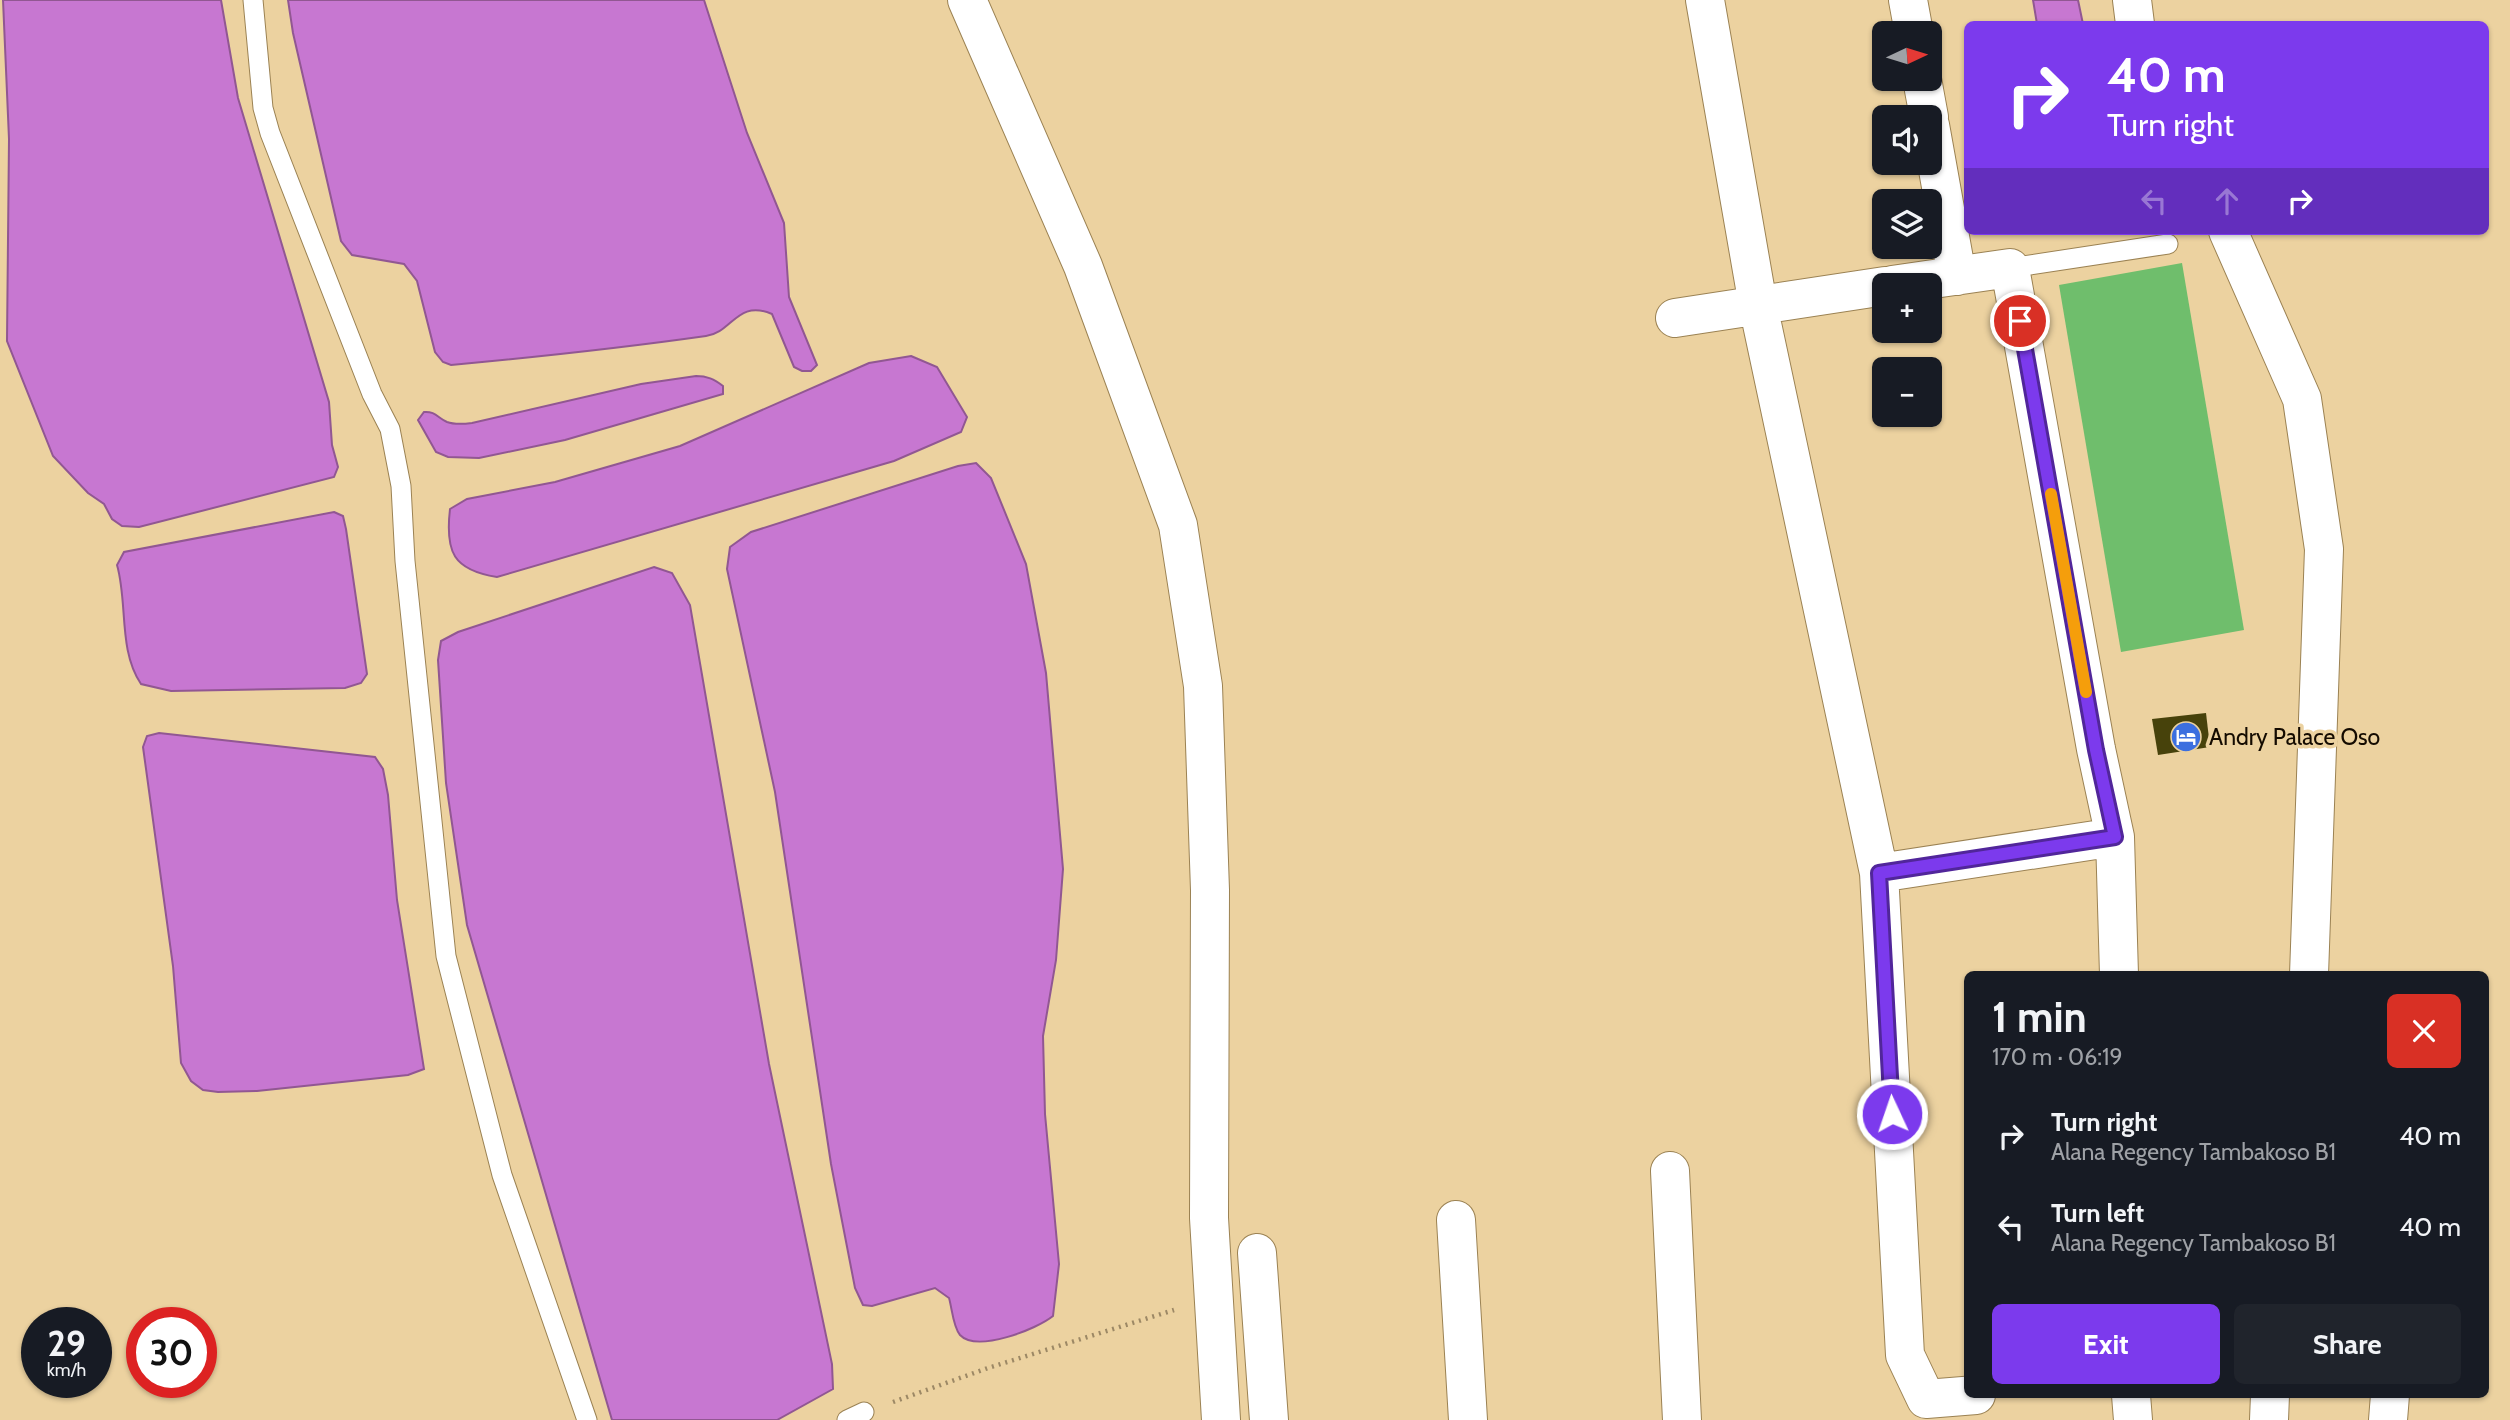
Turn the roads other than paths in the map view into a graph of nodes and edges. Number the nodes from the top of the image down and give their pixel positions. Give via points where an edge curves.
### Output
1 (253, 0) edge
2 (967, 0) edge
3 (1705, 0) edge
4 (1908, 0) edge
5 (2132, 0) edge
6 (1912, 21) edge
7 (2135, 21) edge
8 (1939, 175) edge
9 (2230, 235) edge
10 (2168, 244) dead end
11 (2010, 268) junction
12 (1957, 275) junction
13 (1942, 277) edge
14 (1872, 288) edge
15 (1758, 305) junction
16 (1675, 318) dead end
17 (2115, 837) junction
18 (1879, 873) junction
19 (2119, 971) edge
20 (2309, 971) edge
21 (1670, 1171) dead end
22 (1456, 1220) dead end
23 (1257, 1253) dead end
24 (1966, 1398) edge
25 (2130, 1398) edge
26 (2130, 1398) edge
27 (2270, 1398) edge
28 (2390, 1398) edge
29 (1925, 1410) edge
30 (587, 1420) edge
31 (1221, 1420) edge
32 (1269, 1420) edge
33 (1468, 1420) edge
34 (1682, 1420) edge
35 (2127, 1420) edge
36 (2133, 1420) edge
37 (2269, 1420) edge
38 (2388, 1420) edge

1 - 30 lane via 263,108 270,133 372,394 390,429 401,486 446,956 502,1175
2 - 31 street via 1083,266 1178,525 1203,686 1210,890 1209,1218
3 - 15 street
4 - 6 street
5 - 7 street
8 - 12 street
9 - 20 street via 2302,399 2324,550
10 - 11 lane
11 - 12 street
11 - 17 street
12 - 13 street
14 - 15 street
15 - 16 street
15 - 18 street
17 - 18 street
17 - 19 street
18 - 29 street via 1905,1354
21 - 34 street
22 - 33 street
23 - 32 street
24 - 29 street
25 - 35 street
26 - 36 street
27 - 37 street
28 - 38 street

